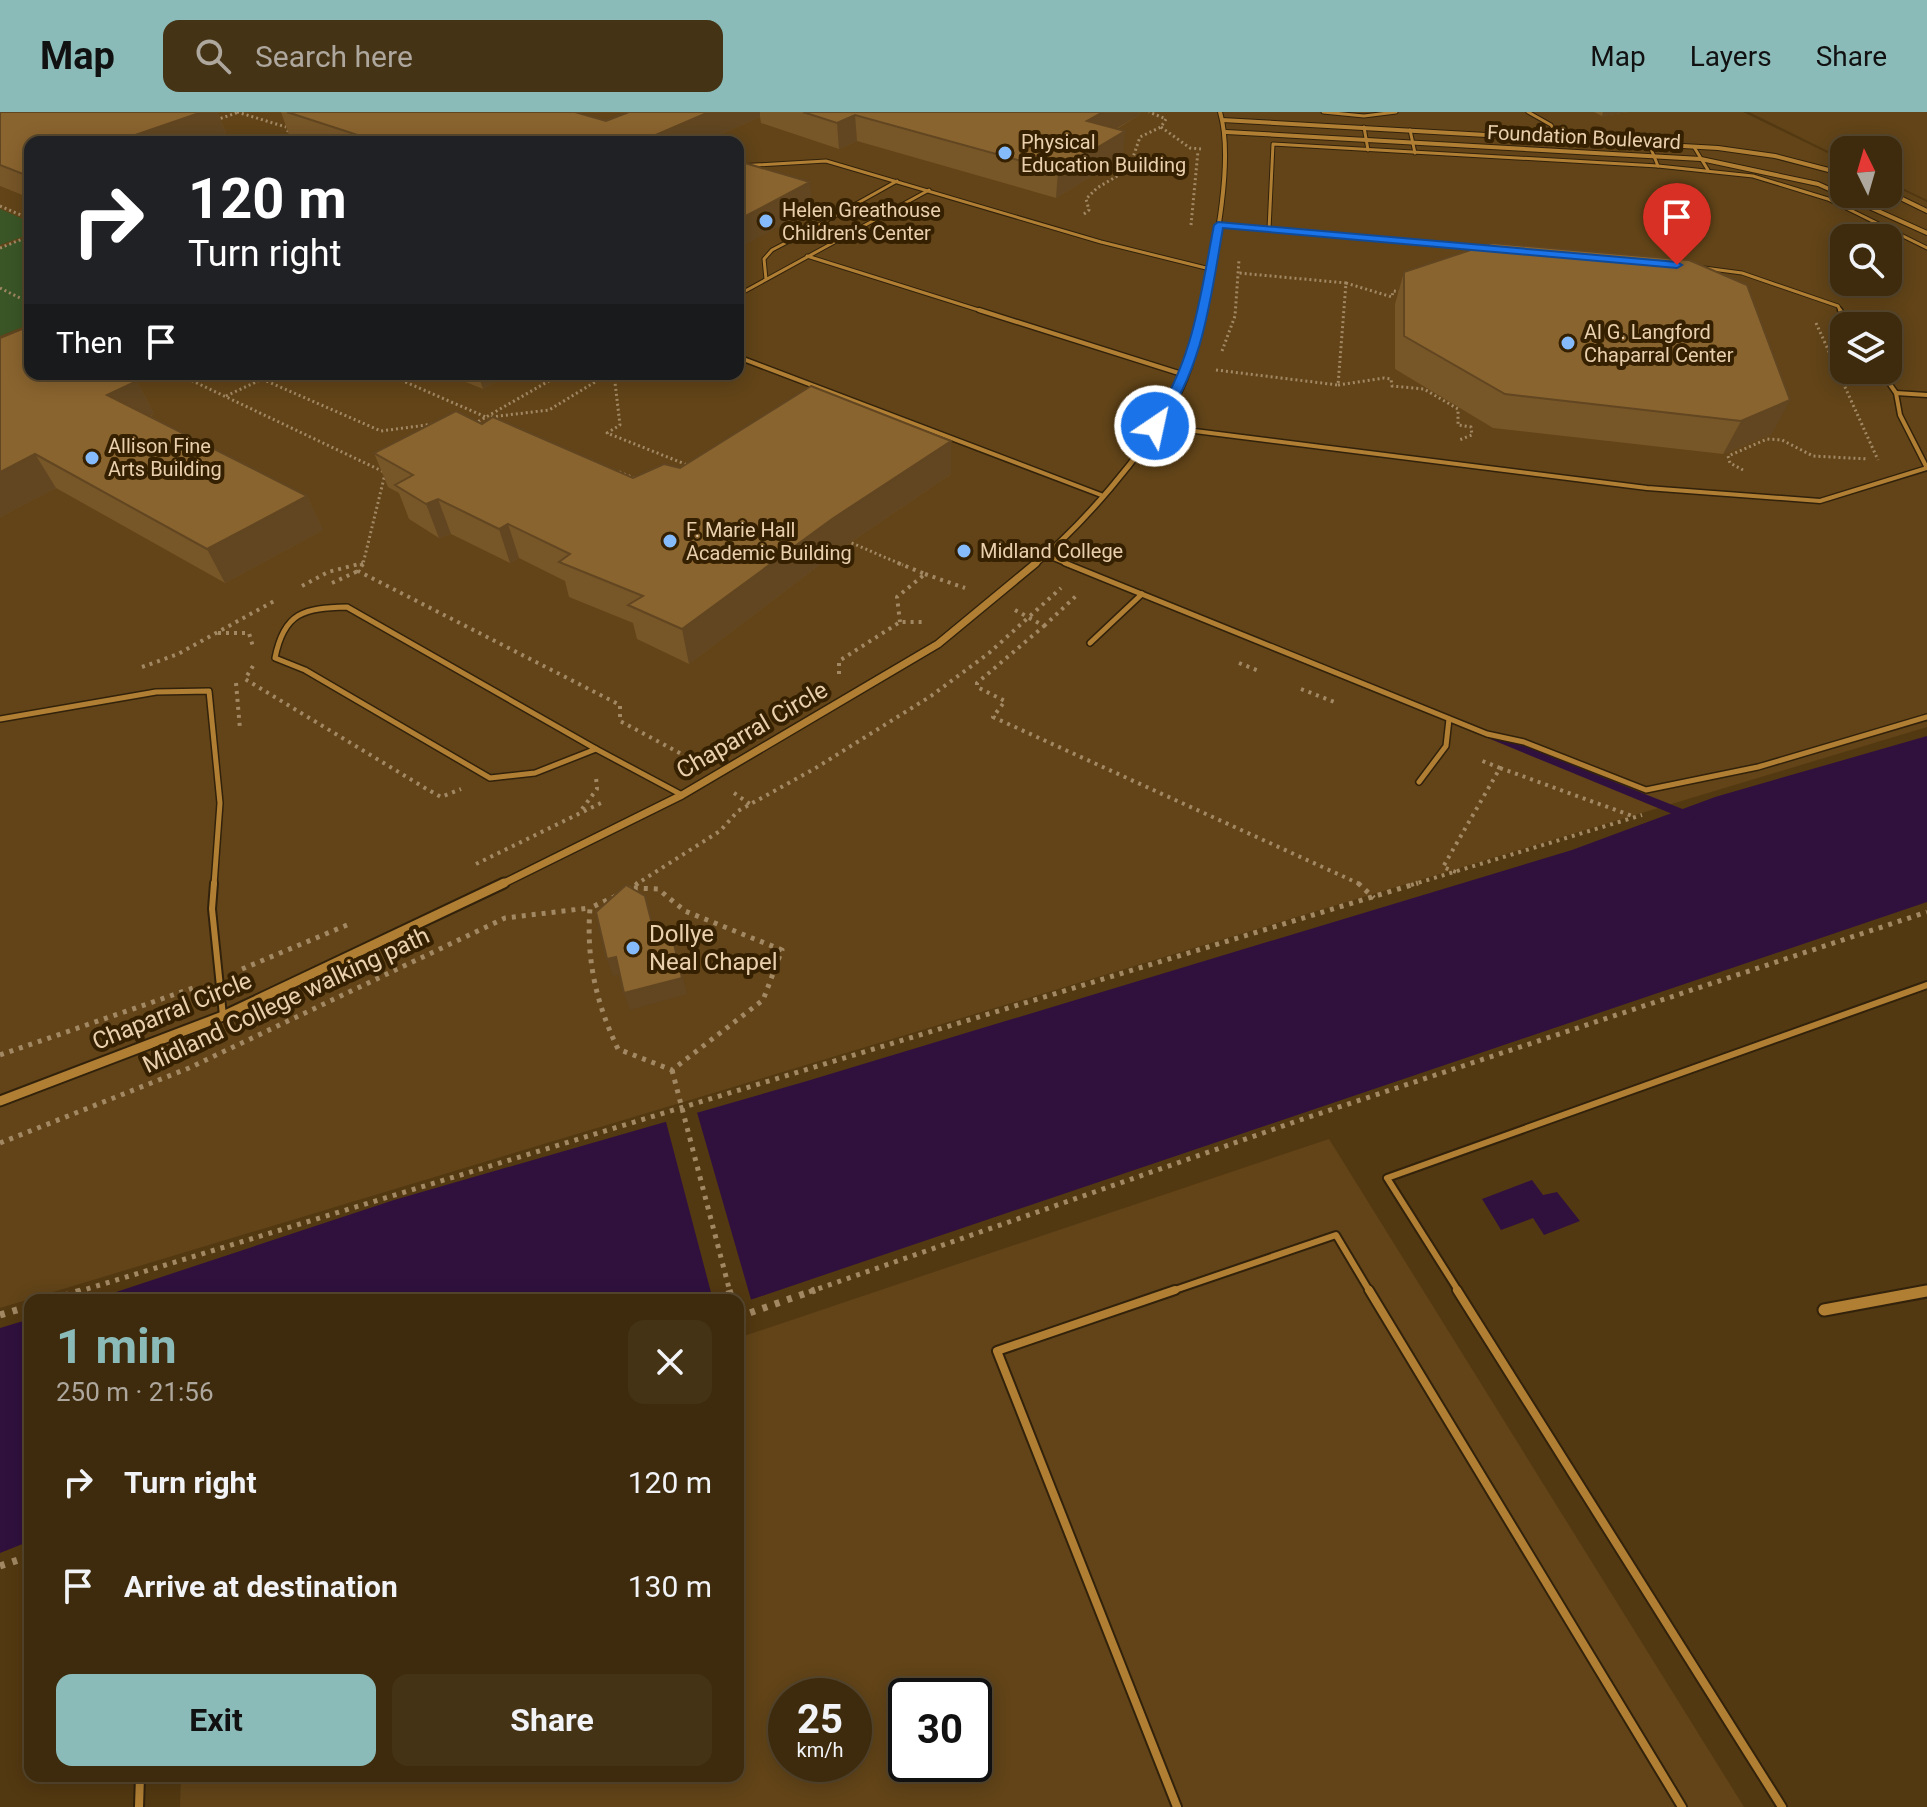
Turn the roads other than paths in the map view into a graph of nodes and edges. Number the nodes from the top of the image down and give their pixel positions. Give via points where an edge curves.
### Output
1 (1220, 112) edge
2 (1323, 112) edge
3 (1396, 112) edge
4 (1528, 112) edge
5 (1222, 120) junction
6 (1364, 127) junction
7 (1410, 130) junction
8 (1226, 132) junction
9 (1560, 139) junction
10 (1366, 141) junction
11 (1413, 144) junction
12 (1649, 144) junction
13 (1694, 147) junction
14 (1368, 150) junction
15 (1415, 153) junction
16 (1654, 157) junction
17 (1701, 159) junction
18 (744, 166) edge
19 (1658, 166) junction
20 (1708, 170) junction
21 (1830, 170) edge
22 (897, 181) junction
23 (929, 190) junction
24 (1902, 199) edge
25 (1927, 211) edge
26 (1218, 225) junction
27 (815, 227) dead end
28 (1269, 229) junction
29 (1927, 233) edge
30 (793, 239) dead end
31 (1927, 248) edge
32 (1495, 249) edge
33 (807, 256) junction
34 (1691, 267) edge
35 (1210, 269) junction
36 (766, 279) junction
37 (744, 292) edge
38 (1841, 312) edge
39 (744, 359) edge
40 (1185, 375) junction
41 (1890, 384) edge
42 (1896, 393) junction
43 (1927, 395) edge
44 (1155, 426) junction
45 (1101, 495) junction
46 (1046, 555) junction
47 (1142, 594) junction
48 (1090, 643) dead end
49 (1927, 717) edge
50 (0, 719) edge
51 (1449, 719) junction
52 (597, 749) junction
53 (1419, 782) dead end
54 (682, 795) junction
55 (1927, 985) edge
56 (223, 1016) junction
57 (0, 1101) edge
58 (1927, 1291) edge
59 (1824, 1310) dead end
60 (140, 1782) edge
61 (139, 1807) edge
62 (1177, 1807) edge
63 (1682, 1807) edge
64 (1782, 1807) edge

1 - 5 street, Chaparral Circle
2 - 3 lane
4 - 9 lane via 1551,125
5 - 6 street, Foundation Boulevard
5 - 8 street, Chaparral Circle
6 - 7 street, Foundation Boulevard
6 - 10 lane
7 - 9 street, Foundation Boulevard
7 - 11 lane
8 - 10 street, Foundation Boulevard
8 - 26 street, Chaparral Circle
9 - 12 street, Foundation Boulevard
10 - 11 street, Foundation Boulevard
10 - 14 lane
11 - 15 lane
11 - 16 street, Foundation Boulevard
12 - 13 street, Foundation Boulevard
12 - 16 lane
13 - 17 lane
13 - 21 street, Foundation Boulevard via 1775,156
14 - 15 lane
14 - 28 lane via 1273,144
15 - 19 lane
16 - 17 street, Foundation Boulevard
16 - 19 lane
17 - 20 lane
17 - 29 street, Foundation Boulevard via 1818,184
18 - 22 lane via 826,161
19 - 20 lane
20 - 31 lane via 1753,176 1828,199
22 - 23 lane
22 - 27 lane
23 - 33 lane
23 - 35 lane
24 - 25 street
26 - 28 lane
26 - 35 street, Chaparral Circle
28 - 32 lane
30 - 36 lane via 764,259
33 - 36 lane
33 - 40 lane
34 - 38 lane via 1742,273 1838,306
35 - 40 street, Chaparral Circle
36 - 37 lane
39 - 45 lane
40 - 44 street, Chaparral Circle
41 - 42 lane
42 - 43 lane
42 - 44 lane via 1900,415 1927,468 1820,501 1673,491
44 - 45 street, Chaparral Circle
45 - 46 street, Chaparral Circle
46 - 47 lane
46 - 54 street, Chaparral Circle via 938,644
47 - 48 lane
47 - 51 lane
49 - 51 lane via 1758,767 1646,790
50 - 56 lane via 156,692 209,691 220,803 212,909
51 - 53 lane via 1446,746
52 - 52 lane via 347,607 311,608 284,623 277,638 275,658 305,670 490,778 535,773
52 - 54 lane
54 - 56 street, Chaparral Circle
55 - 64 lane via 1387,1178
56 - 57 street, Chaparral Circle
58 - 59 street
60 - 61 lane
62 - 63 lane via 997,1351 1336,1235

